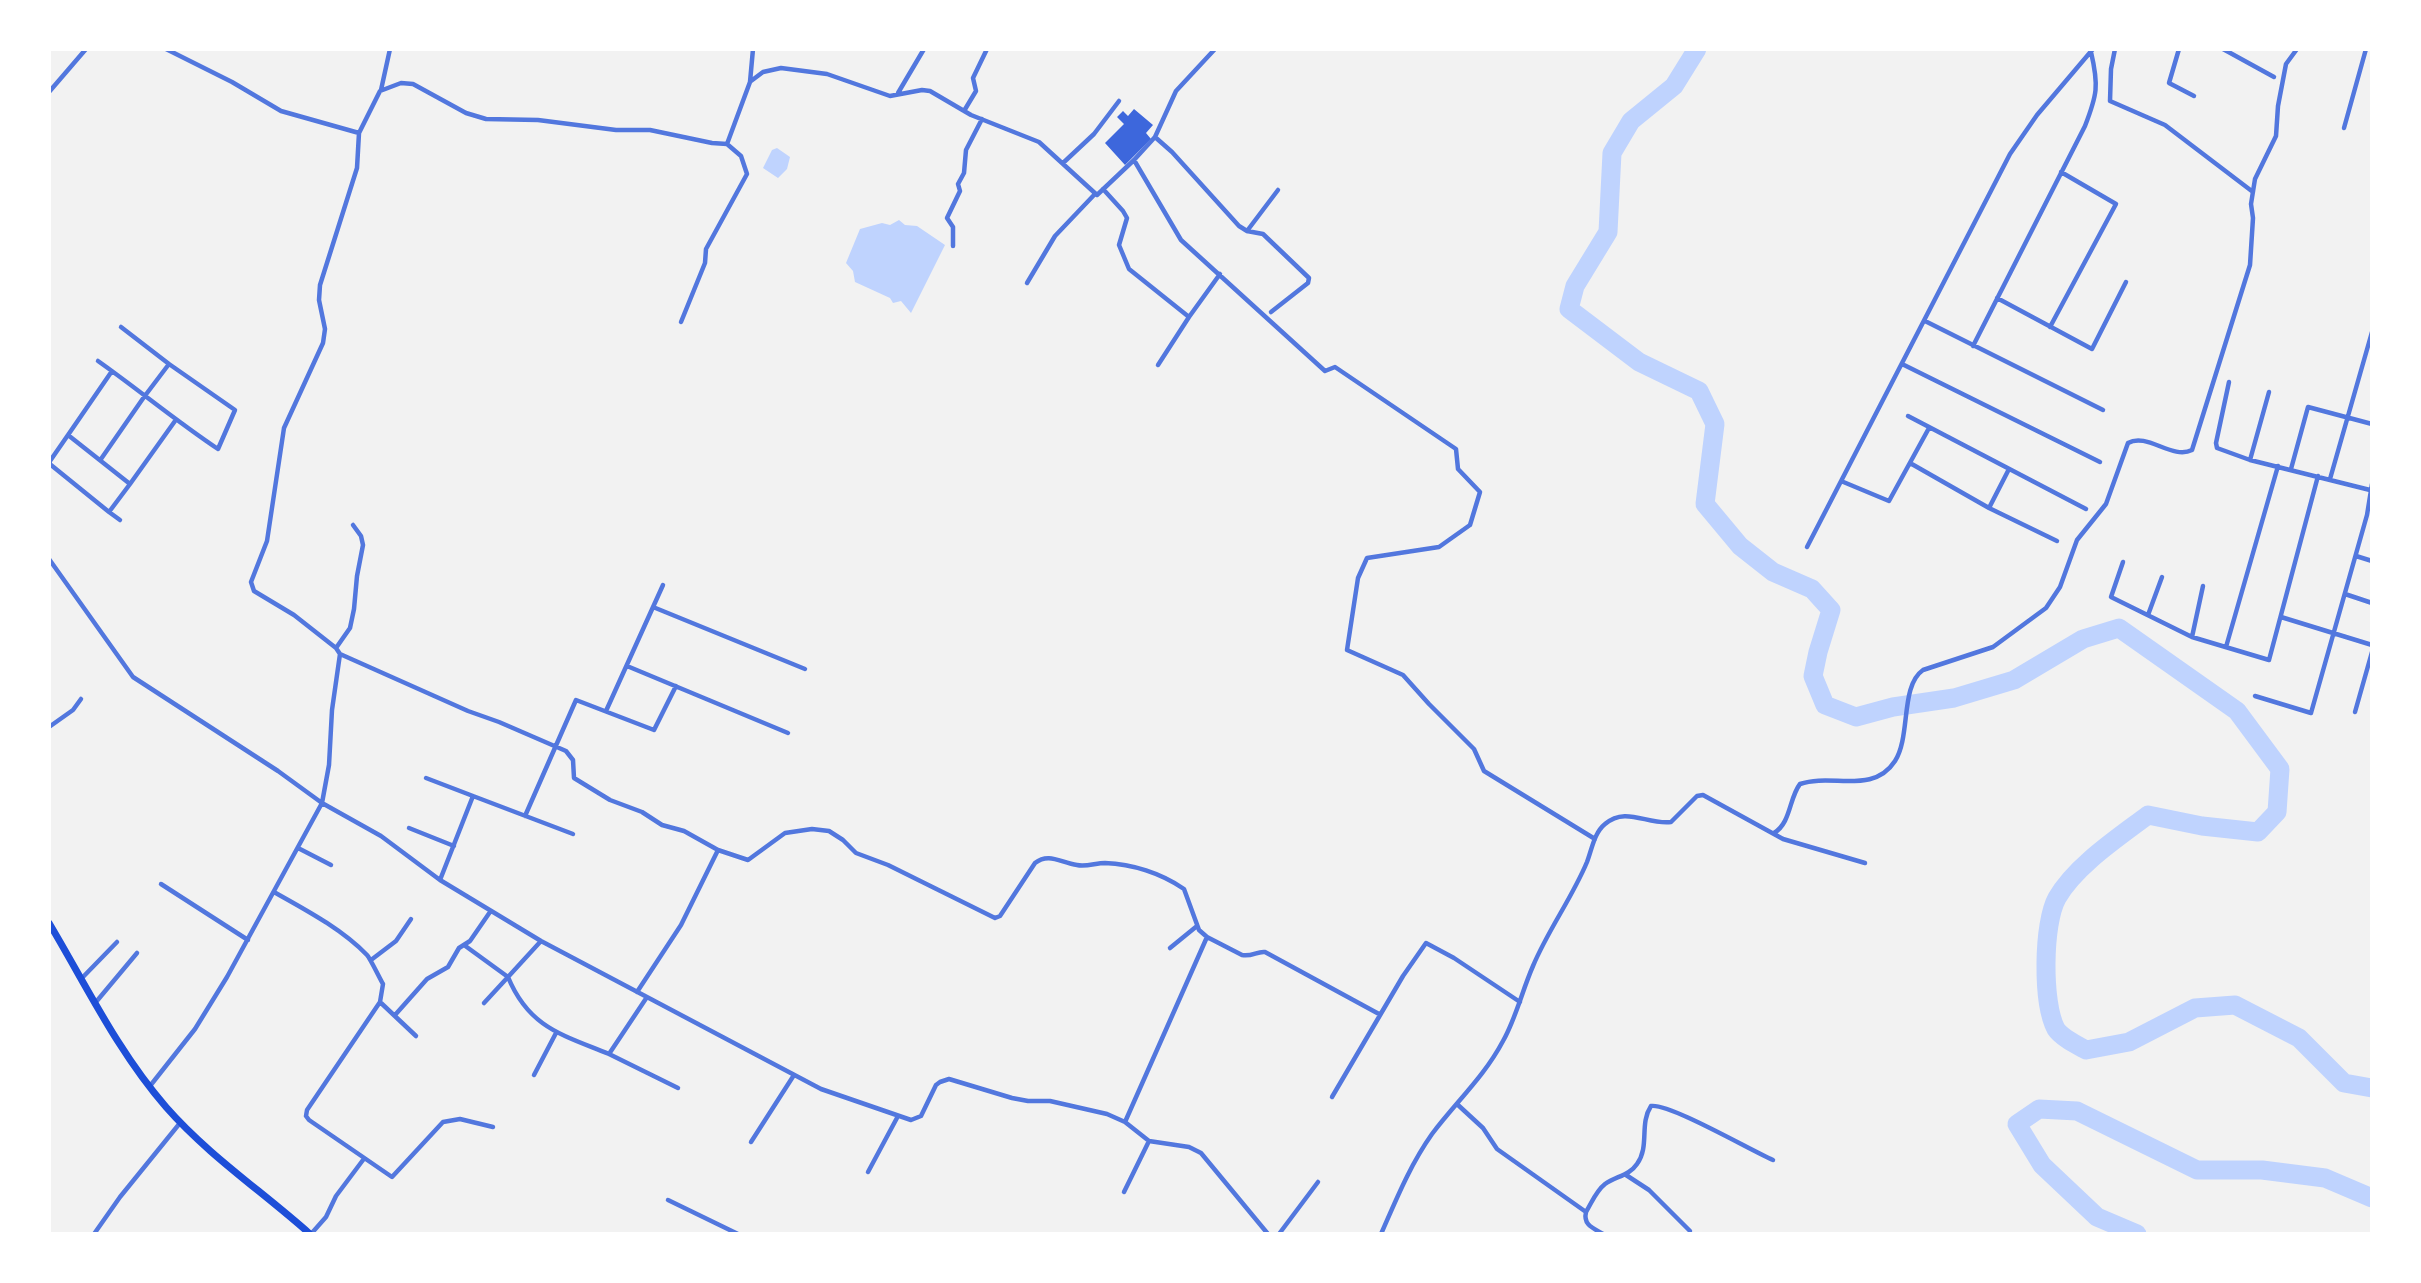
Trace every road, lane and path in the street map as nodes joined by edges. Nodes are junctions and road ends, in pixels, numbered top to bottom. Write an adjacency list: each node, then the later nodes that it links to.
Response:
1 (86, 49): 17 (street)
2 (166, 49): 24 (street)
3 (390, 49): 16 (street)
4 (752, 49): 15 (street)
5 (924, 49): 18 (street)
6 (987, 49): 21 (street)
7 (1215, 49): 25 (street)
8 (2115, 49): 32 (street)
9 (2179, 49): 19 (street)
10 (2223, 49): 14 (street)
11 (2297, 49): 32 (street)
12 (2366, 49): 23 (street)
13 (2092, 50): 29 (street); 42 (street)
14 (2274, 77)
15 (750, 82): 18 (street); 26 (street)
16 (380, 90): 24 (street); 26 (street)
17 (49, 92)
18 (898, 94): 21 (street)
19 (2194, 96)
20 (1119, 101): 28 (street)
21 (964, 111): 22 (street)
22 (982, 119): 28 (street); 35 (street)
23 (2344, 128)
24 (359, 133): 100 (street)
25 (1155, 137): 27 (street); 34 (street)
26 (727, 144): 43 (street)
27 (1134, 160): 30 (street); 36 (street)
28 (1063, 163): 33 (street)
29 (2061, 172): 39 (street); 45 (street)
30 (1103, 189): 33 (street); 41 (street)
31 (1278, 190): 34 (street)
32 (2253, 192): 118 (street)
33 (1094, 195): 38 (street)
34 (1247, 231): 40 (street)
35 (953, 246)
36 (1220, 274): 41 (street); 120 (street)
37 (2126, 282): 45 (street)
38 (1027, 283)
39 (1997, 298): 45 (street); 47 (street)
40 (1271, 312)
41 (1189, 317): 51 (street)
42 (1925, 321): 47 (street); 50 (street)
43 (681, 322)
44 (121, 327): 49 (street)
45 (2050, 327)
46 (2372, 332): 58 (street)
47 (1973, 346): 56 (street)
48 (98, 361): 52 (street)
49 (169, 364): 55 (street); 59 (street)
50 (1902, 364): 65 (street); 73 (street)
51 (1158, 365)
52 (111, 371): 55 (street); 62 (street)
53 (2229, 382): 64 (street)
54 (2270, 391): 64 (street)
55 (144, 397): 59 (street); 63 (street)
56 (2103, 410)
57 (1908, 416): 61 (street)
58 (2347, 416): 60 (street); 70 (street); 72 (street)
59 (175, 421): 74 (street)
60 (2372, 424)
61 (1929, 428): 66 (street); 69 (street)
62 (68, 435): 63 (street); 67 (street)
63 (101, 459): 74 (street)
64 (2250, 460): 68 (street)
65 (2100, 462)
66 (1910, 463): 73 (street); 76 (street)
67 (50, 466): 78 (street)
68 (2278, 466): 70 (street); 99 (street)
69 (2009, 469): 76 (street); 77 (street)
70 (2291, 469): 71 (street)
71 (2318, 476): 72 (street); 95 (street)
72 (2330, 479): 75 (street)
73 (1841, 481): 83 (street)
74 (130, 484): 78 (street)
75 (2371, 487): 79 (street)
76 (1989, 508): 82 (street)
77 (2086, 509)
78 (109, 512): 80 (street)
79 (2369, 516): 84 (street)
80 (120, 520)
81 (353, 525): 100 (street)
82 (2057, 541)
83 (1807, 547)
84 (2356, 556): 86 (street); 91 (street)
85 (49, 559): 115 (street)
86 (2372, 561)
87 (2123, 562): 94 (street)
88 (2162, 577): 94 (street)
89 (663, 585): 93 (street)
90 (2203, 586): 97 (street)
91 (2345, 594): 92 (street); 96 (street)
92 (2372, 603)
93 (653, 607): 103 (street); 104 (street)
94 (2148, 615): 97 (street)
95 (2281, 617): 96 (street); 99 (street)
96 (2333, 632): 98 (street); 106 (street)
97 (2192, 637): 99 (street)
98 (2372, 645)
99 (2226, 647)
100 (336, 648): 102 (street)
101 (2372, 652): 109 (street)
102 (340, 654): 112 (street); 115 (street)
103 (626, 666): 105 (street); 108 (street)
104 (805, 668)
105 (676, 686): 108 (street); 111 (street)
106 (2255, 696)
107 (82, 699): 110 (street)
108 (606, 711): 112 (street)
109 (2355, 712)
110 (49, 727)
111 (788, 733)
112 (555, 746): 116 (street); 123 (street)
113 (426, 778): 114 (street)
114 (473, 796): 116 (street); 121 (street)
115 (322, 803): 122 (street); 126 (street)
116 (525, 816): 119 (street)
117 (409, 828): 121 (street)
118 (1774, 832): 120 (street); 124 (street)
119 (573, 834)
120 (1595, 839): 147 (street)
121 (454, 846): 126 (street)
122 (298, 848): 125 (street); 128 (street)
123 (718, 850): 132 (street); 143 (street)
124 (1864, 863)
125 (331, 865)
126 (440, 880): 129 (street)
127 (161, 884): 134 (street)
128 (274, 892): 134 (street); 140 (street)
129 (490, 912): 135 (street); 137 (street)
130 (411, 919): 140 (street)
131 (49, 923): 142 (main road)
132 (1197, 926): 133 (street); 138 (street)
133 (1207, 937): 149 (street); 161 (street)
134 (248, 940): 156 (street)
135 (541, 941): 141 (street); 143 (street)
136 (117, 942): 142 (street)
137 (464, 945): 141 (street); 150 (street)
138 (1170, 948)
139 (137, 953): 145 (street)
140 (371, 960): 146 (street)
141 (508, 977): 148 (street); 151 (street)
142 (82, 978): 145 (main road)
143 (637, 992): 144 (street)
144 (647, 997): 153 (street); 155 (street)
145 (96, 1002): 156 (main road)
146 (380, 1002): 150 (street); 166 (street)
147 (1520, 1002): 149 (street); 159 (street)
148 (484, 1003)
149 (1380, 1014): 158 (street)
150 (395, 1015): 152 (street)
151 (556, 1033): 153 (street); 154 (street)
152 (416, 1036)
153 (609, 1054): 157 (street)
154 (534, 1075)
155 (794, 1075): 160 (street); 165 (street)
156 (150, 1086): 162 (main road)
157 (678, 1088)
158 (1332, 1097)
159 (1458, 1105): 173 (street); 180 (street)
160 (898, 1116): 161 (street); 168 (street)
161 (1125, 1122): 164 (street)
162 (181, 1123): 175 (street); 176 (main road)
163 (493, 1127): 166 (street)
164 (1149, 1141): 171 (street); 178 (street)
165 (751, 1142)
166 (363, 1159): 176 (street)
167 (1773, 1160): 169 (street)
168 (868, 1172)
169 (1626, 1175): 173 (street); 174 (street)
170 (1318, 1182): 179 (street)
171 (1124, 1192)
172 (668, 1200): 177 (street)
173 (1586, 1212): 181 (street)
174 (1690, 1231)
175 (94, 1234)
176 (311, 1234)
177 (738, 1234)
178 (1268, 1234)
179 (1279, 1234)
180 (1381, 1234)
181 (1604, 1234)

